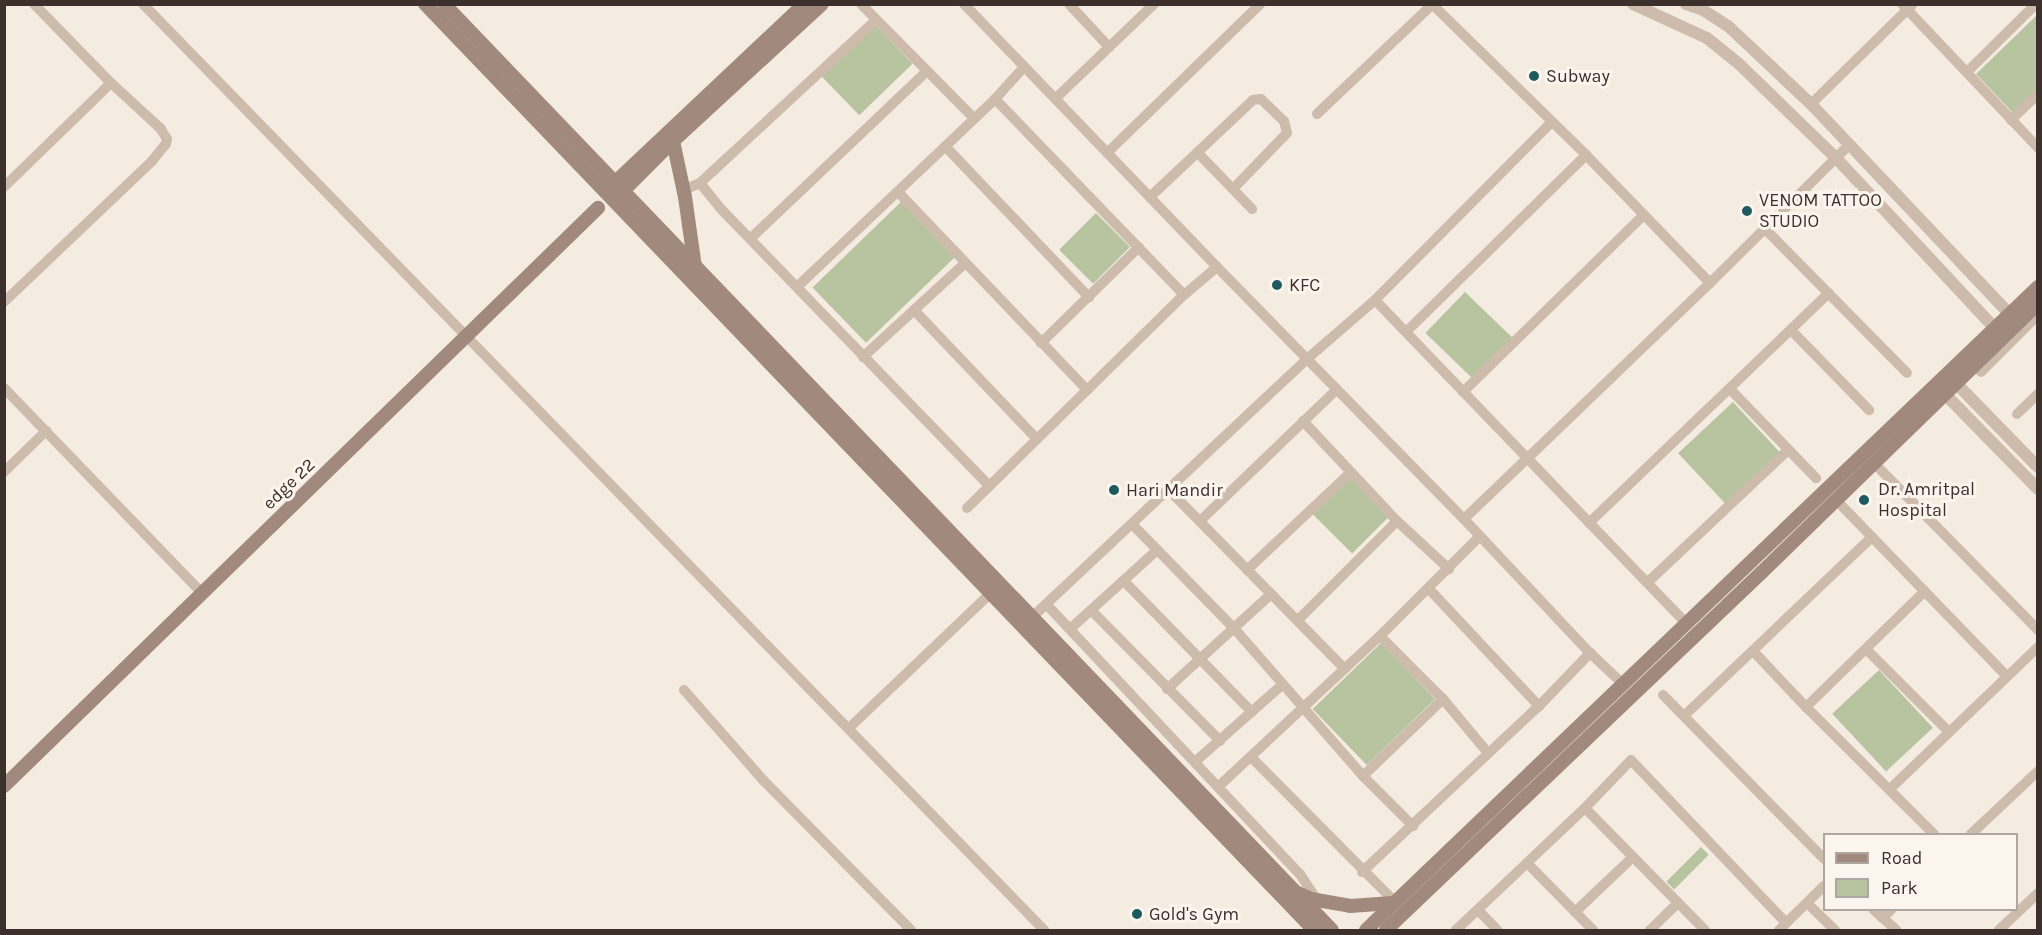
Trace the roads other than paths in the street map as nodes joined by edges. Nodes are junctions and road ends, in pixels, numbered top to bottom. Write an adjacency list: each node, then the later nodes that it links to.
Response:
1 (34, 4): 22 (street)
2 (143, 4): 68 (street)
3 (425, 4): 43 (main road)
4 (444, 4): 43 (main road)
5 (804, 4): 43 (main road)
6 (822, 4): 31 (main road)
7 (861, 4): 17 (street)
8 (964, 4): 19 (street)
9 (1069, 4): 18 (street)
10 (1154, 4): 18 (street)
11 (1260, 4): 35 (street)
12 (1633, 4): 38 (street)
13 (1686, 4): 26 (street)
14 (2036, 4): 21 (street)
15 (1432, 5): 27 (street); 30 (street)
16 (1907, 6): 21 (street); 26 (street)
17 (876, 20): 20 (street); 40 (street)
18 (1109, 47): 25 (street)
19 (1024, 68): 24 (street); 25 (street)
20 (926, 72): 28 (street); 49 (street)
21 (1967, 72): 29 (street)
22 (111, 83): 39 (street); 61 (street)
23 (2037, 94): 29 (street)
24 (995, 99): 28 (street); 50 (street)
25 (1056, 99): 35 (street)
26 (1811, 104): 32 (street)
27 (1317, 114)
28 (974, 118): 33 (street)
29 (2011, 120): 34 (street)
30 (1551, 123): 37 (street); 60 (street)
31 (673, 141): 42 (main road); 43 (main road)
32 (1849, 145): 38 (street); 64 (street)
33 (945, 146): 44 (street); 59 (street)
34 (2037, 148)
35 (1107, 153): 45 (street)
36 (1198, 153): 41 (street); 41 (street); 45 (street)
37 (1586, 155): 47 (street); 66 (street)
38 (1837, 159): 48 (street); 67 (street)
39 (6, 183)
40 (700, 183): 42 (street); 49 (street)
41 (1233, 189): 46 (street)
42 (684, 190): 52 (main road)
43 (614, 192): 52 (main road); 68 (main road, edge 22); 114 (main road)
44 (898, 192): 51 (street); 55 (street)
45 (1150, 197): 53 (street)
46 (1252, 209)
47 (1643, 216): 54 (street); 80 (street)
48 (1765, 229): 54 (street); 57 (street)
49 (751, 238): 55 (street)
50 (1139, 247): 58 (street); 59 (street)
51 (964, 264): 63 (street); 69 (street)
52 (695, 267): 119 (main road)
53 (1217, 267): 58 (street); 71 (street)
54 (1710, 283): 88 (street)
55 (798, 286): 70 (street)
56 (2037, 287): 64 (main road)
57 (1829, 292): 65 (street); 73 (street)
58 (1184, 295): 78 (street)
59 (1089, 297): 69 (street)
60 (1375, 300): 66 (street); 71 (street)
61 (4, 302)
62 (2037, 304): 64 (main road)
63 (914, 310): 70 (street); 86 (street)
64 (2027, 320): 67 (main road); 72 (street)
65 (1791, 330): 77 (street); 82 (street)
66 (1406, 332): 80 (street)
67 (1999, 333): 74 (main road)
68 (466, 336): 113 (main road, edge 22); 143 (street)
69 (1041, 343): 78 (street)
70 (863, 357): 94 (street)
71 (1307, 359): 76 (street); 95 (street)
72 (1981, 372)
73 (1907, 373)
74 (1952, 379): 79 (main road); 90 (street)
75 (4, 388): 85 (street)
76 (1337, 389): 84 (street); 99 (street)
77 (1730, 389): 87 (street); 102 (street)
78 (1087, 390): 86 (street)
79 (1941, 390): 89 (main road); 96 (street); 120 (main road)
80 (1463, 392): 88 (street)
81 (2037, 394): 83 (street)
82 (1869, 410)
83 (2017, 414)
84 (1303, 421): 92 (street); 100 (street)
85 (46, 431): 91 (street); 113 (street)
86 (1037, 439): 94 (street)
87 (1787, 451): 93 (street); 110 (street)
88 (1526, 459): 99 (street); 102 (street)
89 (1874, 463): 123 (street); 172 (main road)
90 (2037, 467)
91 (4, 472)
92 (1350, 472): 101 (street); 108 (street)
93 (1816, 478)
94 (989, 486): 98 (street)
95 (1168, 489): 100 (street); 103 (street)
96 (2037, 489)
97 (1841, 505): 105 (street)
98 (967, 508)
99 (1464, 519): 104 (street)
100 (1200, 521): 108 (street)
101 (1397, 521): 107 (street); 118 (street)
102 (1588, 523): 110 (street)
103 (1132, 524): 106 (street); 116 (street)
104 (1479, 537): 107 (street); 128 (street)
105 (1872, 537): 112 (street); 127 (street)
106 (1157, 550): 109 (street); 121 (street)
107 (1449, 569): 111 (street)
108 (1247, 570): 115 (street)
109 (1124, 581): 117 (street); 129 (street)
110 (1648, 582): 120 (street)
111 (1429, 589): 124 (street); 138 (street)
112 (1925, 591): 126 (street); 131 (street)
113 (202, 593): 151 (main road, edge 22)
114 (991, 593): 119 (main road); 143 (street)
115 (1271, 594): 118 (street); 121 (street)
116 (1047, 605): 119 (street); 122 (street)
117 (1091, 610): 122 (street); 134 (street)
118 (1298, 620): 130 (street)
119 (1027, 622): 163 (main road); 176 (main road)
120 (1686, 623): 132 (main road)
121 (1233, 627): 129 (street); 133 (street)
122 (1070, 630): 148 (street)
123 (2037, 630)
124 (1380, 636): 130 (street); 137 (street)
125 (2037, 647): 131 (street)
126 (1867, 650): 139 (street); 144 (street)
127 (1754, 651): 139 (street); 142 (street)
128 (1590, 653): 132 (street); 138 (street)
129 (1198, 658): 134 (street); 141 (street)
130 (1345, 669): 140 (street)
131 (2007, 676): 144 (street)
132 (1622, 683): 166 (main road)
133 (1283, 684): 140 (street); 141 (street)
134 (1167, 689): 145 (street)
135 (684, 690): 174 (street)
136 (1663, 695): 142 (street)
137 (1443, 699): 146 (street); 150 (street)
138 (1539, 706): 146 (street)
139 (1806, 707): 153 (street)
140 (1303, 709): 147 (street); 150 (street)
141 (1252, 712): 145 (street)
142 (1685, 715): 159 (street)
143 (849, 728): 175 (street)
144 (1949, 732): 153 (street)
145 (1220, 741): 148 (street)
146 (1488, 753): 155 (street)
147 (1252, 758): 152 (street); 161 (street)
148 (1196, 761): 152 (street)
149 (2037, 771): 157 (street)
150 (1364, 776): 155 (street)
151 (4, 786)
152 (1220, 786): 165 (street)
153 (1890, 789): 156 (street)
154 (1585, 808): 158 (street); 160 (street); 173 (street)
155 (1413, 826): 161 (street)
156 (1933, 833)
157 (1972, 833)
158 (1633, 857): 167 (street); 170 (street)
159 (1823, 858)
160 (1527, 863): 169 (street); 170 (street)
161 (1362, 872): 166 (street)
162 (1823, 887): 168 (street)
163 (1293, 891): 165 (main road); 177 (main road)
164 (2037, 893): 188 (street)
165 (1317, 900): 166 (main road)
166 (1393, 902): 178 (main road)
167 (1678, 903): 184 (street); 185 (street)
168 (1807, 903): 173 (street); 186 (street)
169 (1478, 910): 181 (street); 182 (street)
170 (1575, 912): 183 (street)
171 (1878, 914): 187 (street)
172 (1401, 915): 179 (main road); 180 (main road)
173 (1782, 927)
174 (911, 930)
175 (1044, 930)
176 (1314, 930)
177 (1332, 930)
178 (1366, 930)
179 (1386, 930)
180 (1402, 930)
181 (1456, 930)
182 (1497, 930)
183 (1593, 930)
184 (1650, 930)
185 (1705, 930)
186 (1835, 930)
187 (1896, 930)
188 (1999, 930)

